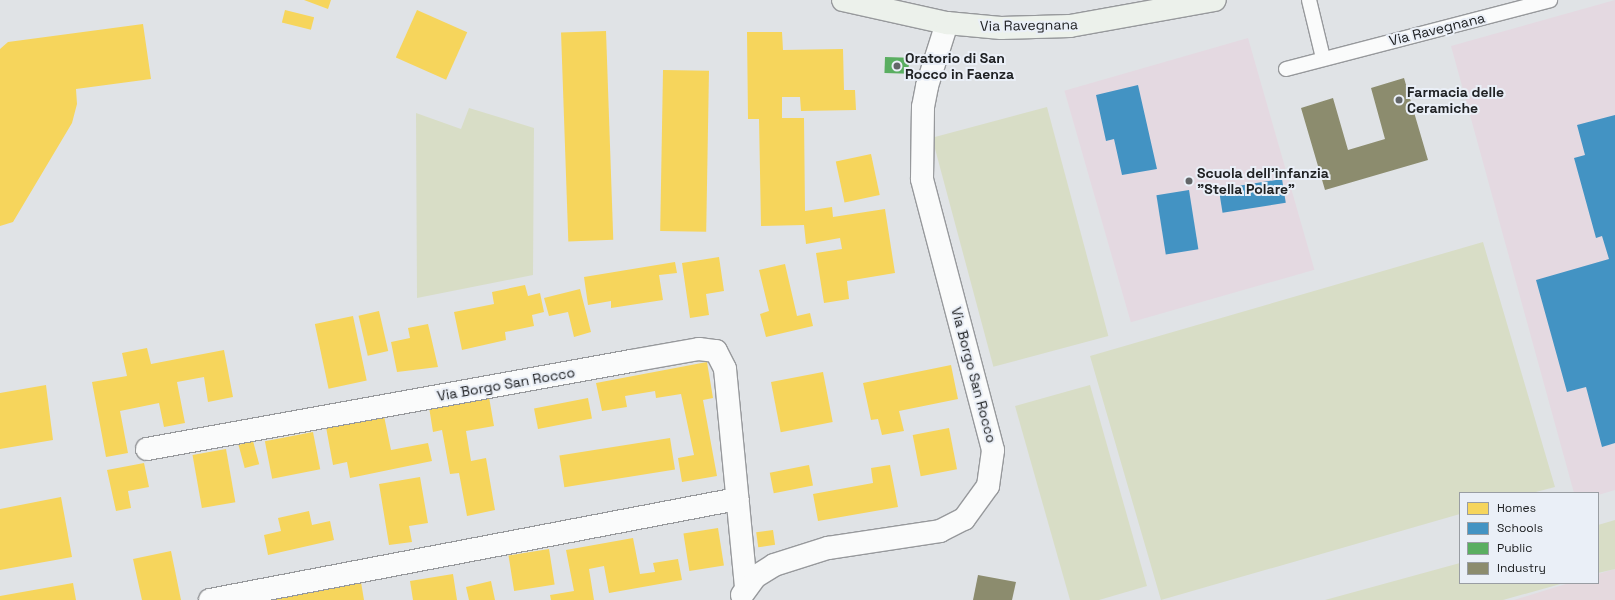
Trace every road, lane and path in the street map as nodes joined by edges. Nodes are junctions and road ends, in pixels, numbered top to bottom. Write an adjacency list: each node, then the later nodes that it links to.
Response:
1 (843, 0): 5 (main road, Via Ravegnana)
2 (1215, 0): 5 (main road, Via Ravegnana)
3 (1309, 0): 6 (lane)
4 (1550, 0): 6 (lane, Via Ravegnana)
5 (947, 23): 10 (street, Via Borgo San Rocco)
6 (1323, 58): 7 (lane, Via Ravegnana)
7 (1286, 69)
8 (147, 449): 9 (street, Via Borgo San Rocco)
9 (737, 500): 10 (street, Via Borgo San Rocco); 11 (street)
10 (743, 593)
11 (210, 600)

